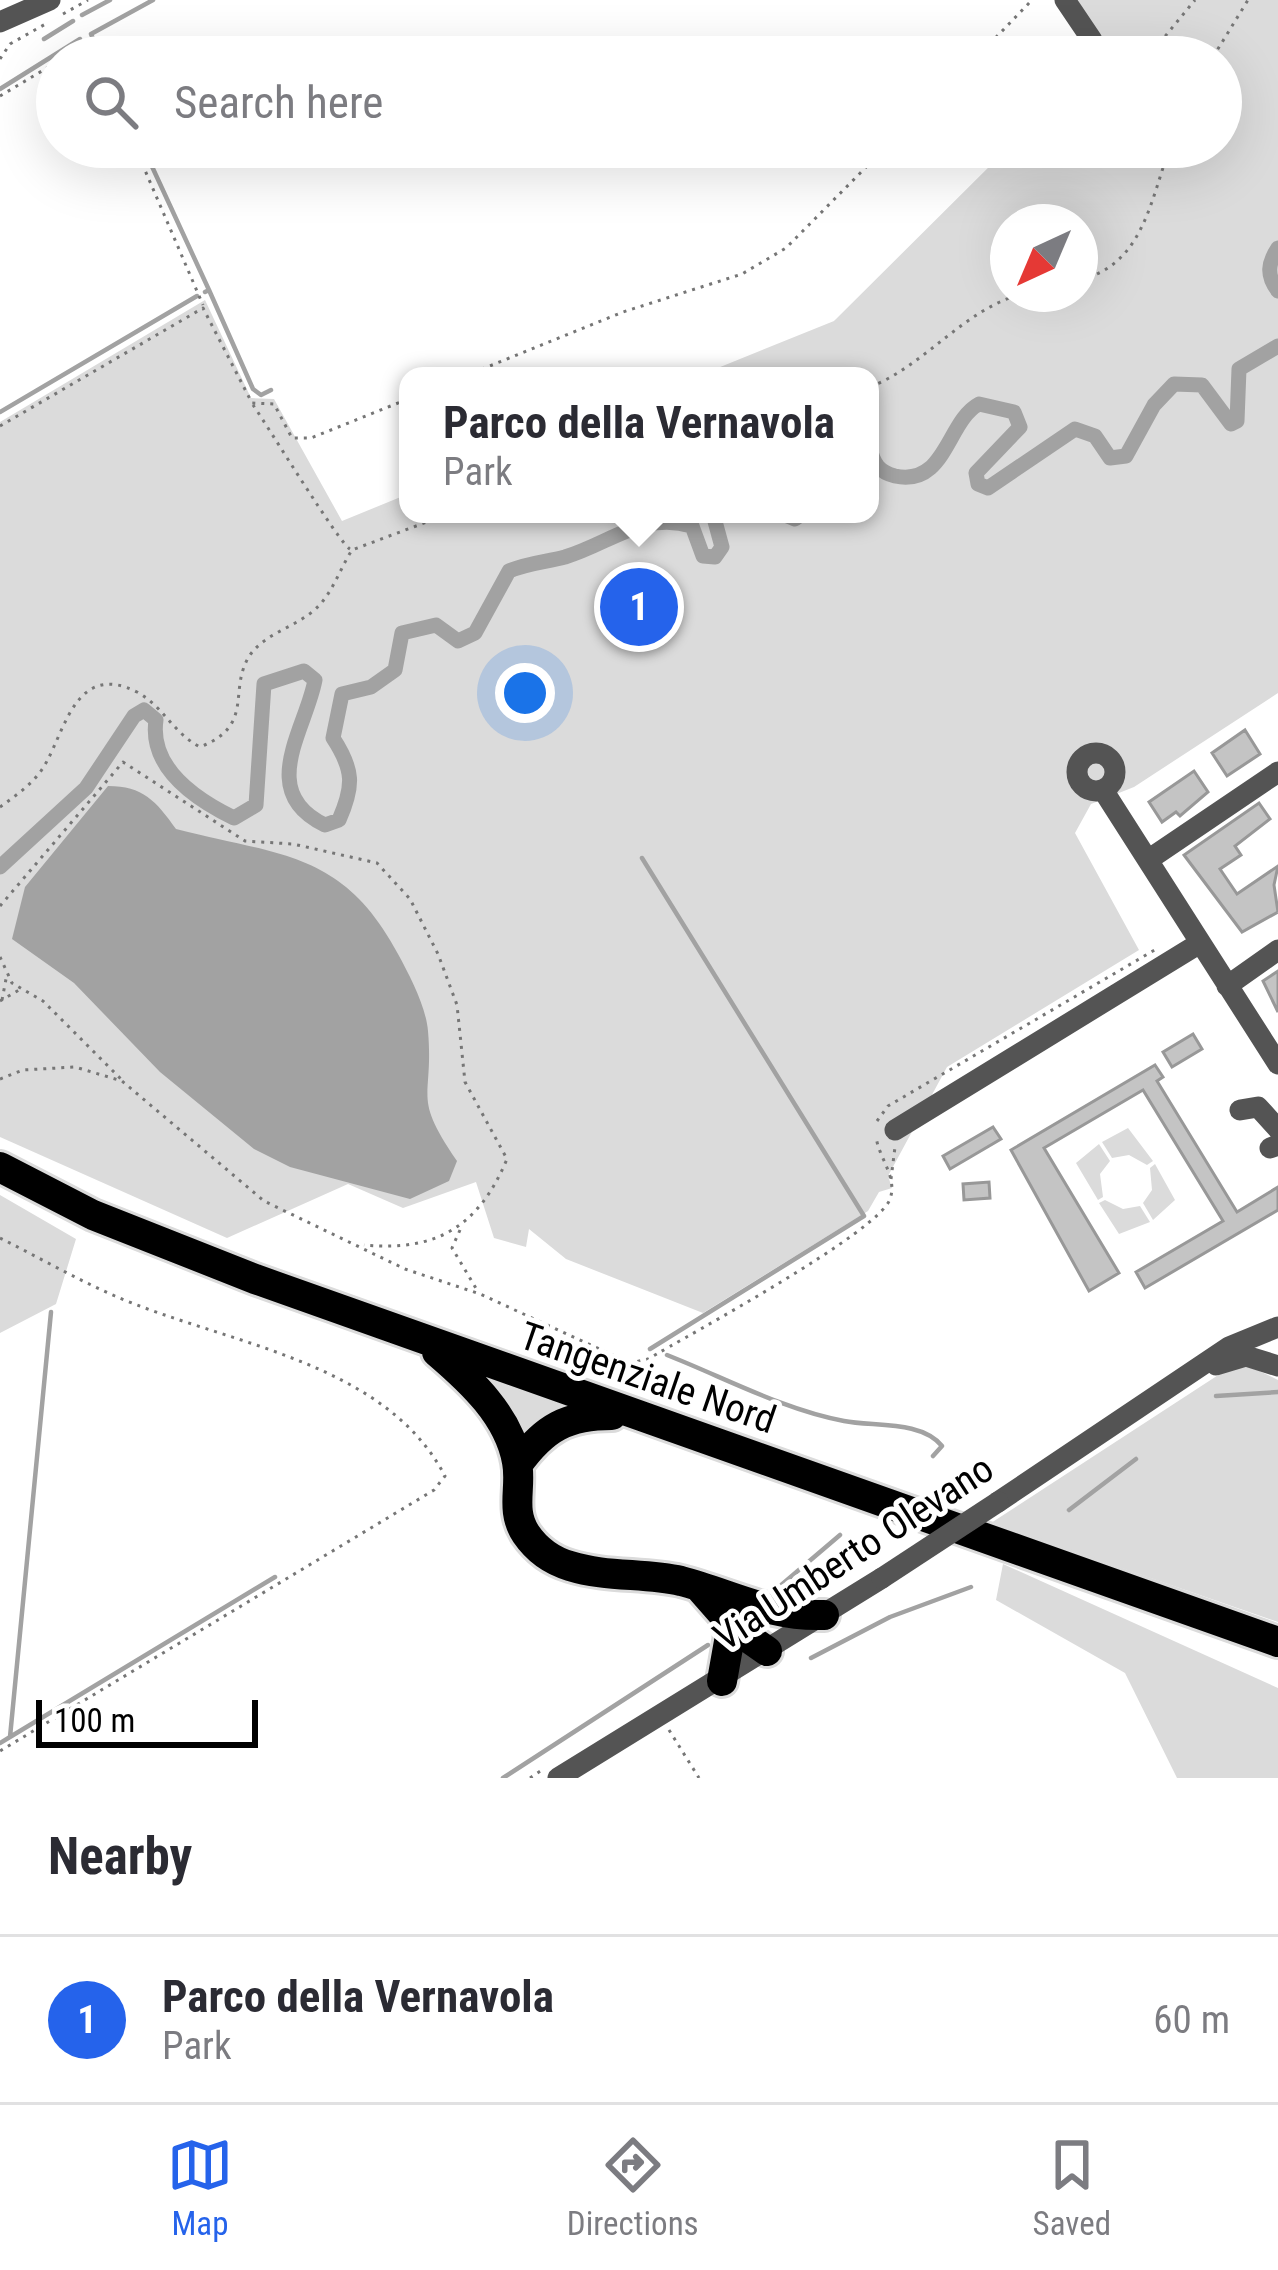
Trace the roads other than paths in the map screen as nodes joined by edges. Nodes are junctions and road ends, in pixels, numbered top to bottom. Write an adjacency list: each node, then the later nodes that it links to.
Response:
1 (29, 0): 4 (street)
2 (50, 0): 5 (street)
3 (1065, 0): 6 (street)
4 (0, 1)
5 (0, 22)
6 (1089, 36)
7 (1278, 772): 9 (street)
8 (1103, 790): 9 (street)
9 (1148, 860): 10 (street)
10 (1191, 949): 12 (street); 15 (street)
11 (1278, 950): 12 (street)
12 (1227, 986): 13 (street)
13 (1278, 1064)
14 (1240, 1110): 16 (street)
15 (896, 1130)
16 (1275, 1141)
17 (0, 1167): 19 (highway, Tangenziale Nord)
18 (1278, 1327): 21 (street, Via Umberto Olevano)
19 (424, 1340): 22 (highway, Tangenziale Nord); 23 (highway)
20 (1278, 1366): 21 (street, Via Umberto Olevano)
21 (1183, 1381): 25 (street, Via Umberto Olevano, bridge)
22 (636, 1414): 23 (highway); 26 (highway, Tangenziale Nord)
23 (518, 1464): 24 (highway)
24 (734, 1609): 25 (highway); 27 (highway); 28 (highway)
25 (824, 1615): 27 (street, Via Umberto Olevano)
26 (1277, 1640)
27 (767, 1651): 28 (street, Via Umberto Olevano)
28 (722, 1681): 29 (street, Via Umberto Olevano)
29 (554, 1772)

